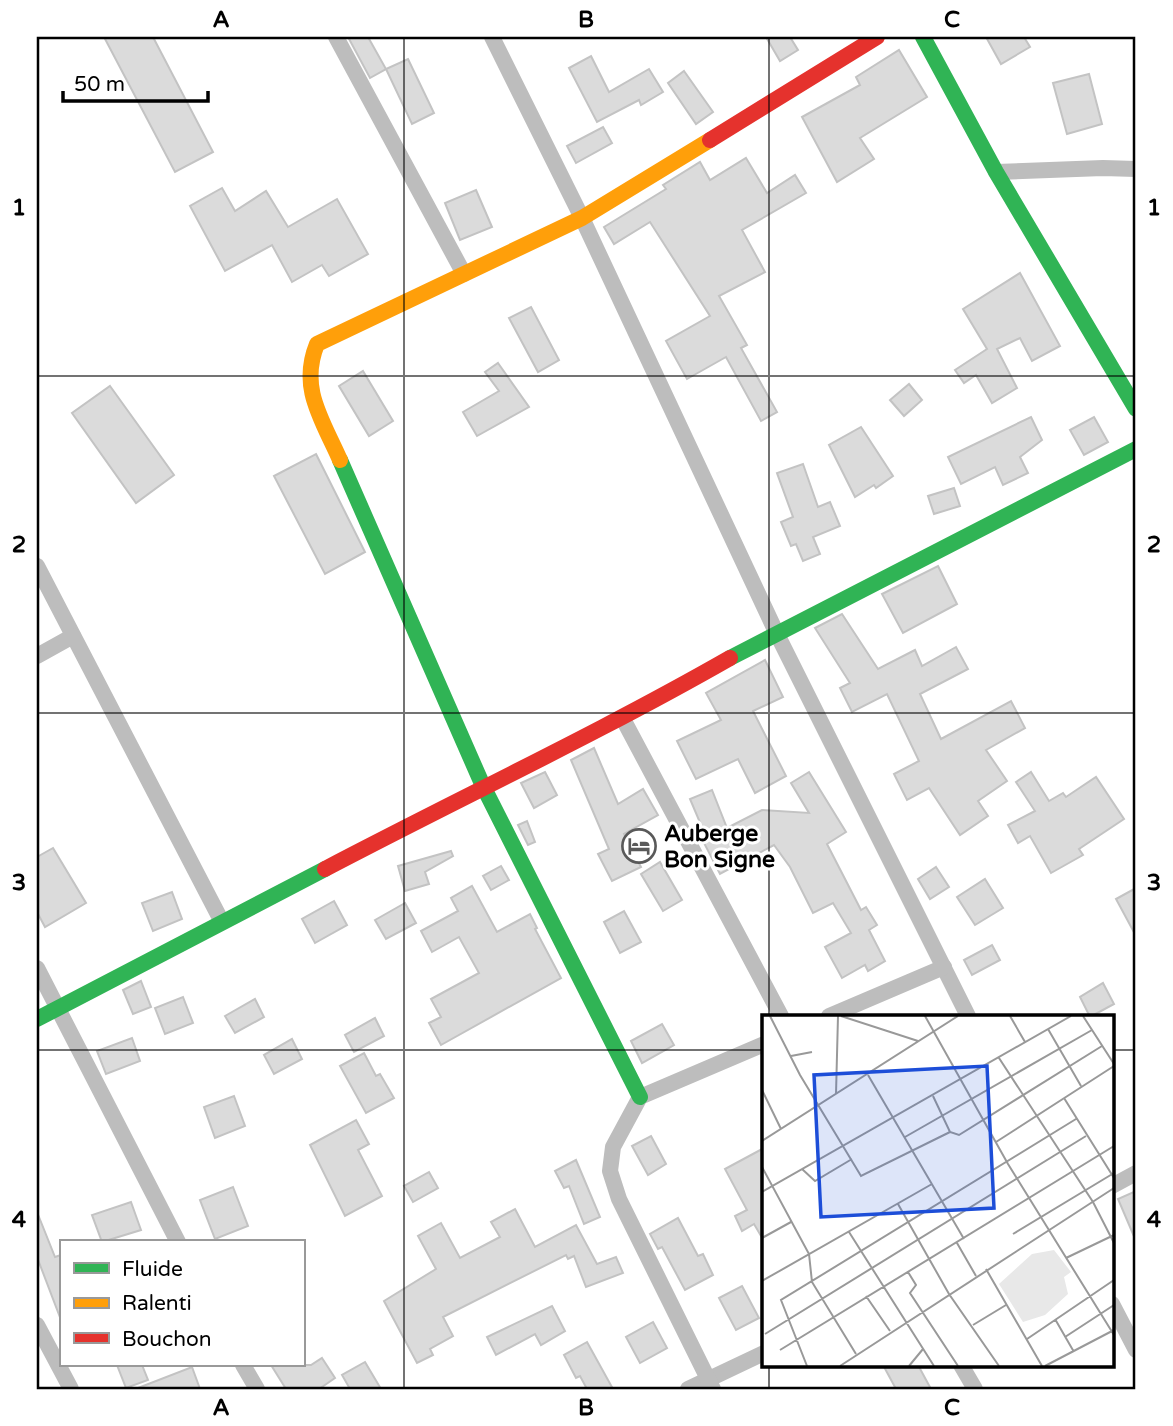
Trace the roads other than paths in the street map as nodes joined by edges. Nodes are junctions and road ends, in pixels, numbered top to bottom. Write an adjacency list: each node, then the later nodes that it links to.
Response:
1 (336, 37): 8 (street)
2 (492, 37): 7 (street)
3 (877, 37): 7 (main road)
4 (923, 37): 6 (main road)
5 (1136, 169): 6 (street)
6 (996, 172): 9 (main road)
7 (582, 218): 8 (main road); 12 (street)
8 (464, 274): 16 (main road)
9 (1136, 409)
10 (1136, 449): 12 (main road)
11 (37, 566): 13 (street)
12 (776, 632): 15 (main road); 18 (street)
13 (73, 636): 14 (street); 17 (street)
14 (37, 656)
15 (623, 719): 16 (main road); 21 (street)
16 (483, 786): 17 (main road); 26 (main road)
17 (222, 922): 20 (main road)
18 (944, 967): 22 (street); 23 (street)
19 (37, 968): 20 (street)
20 (58, 1008): 24 (main road); 29 (street)
21 (780, 1015)
22 (834, 1015)
23 (967, 1015)
24 (37, 1019)
25 (762, 1045): 26 (street)
26 (640, 1097): 36 (street)
27 (1136, 1173): 28 (street)
28 (1114, 1185)
29 (177, 1240)
30 (1114, 1308): 32 (street)
31 (37, 1325): 37 (street)
32 (1136, 1350)
33 (762, 1354): 36 (street)
34 (244, 1366): 38 (street)
35 (962, 1366): 40 (street)
36 (710, 1384): 39 (street)
37 (71, 1389)
38 (257, 1389)
39 (688, 1389)
40 (975, 1389)

